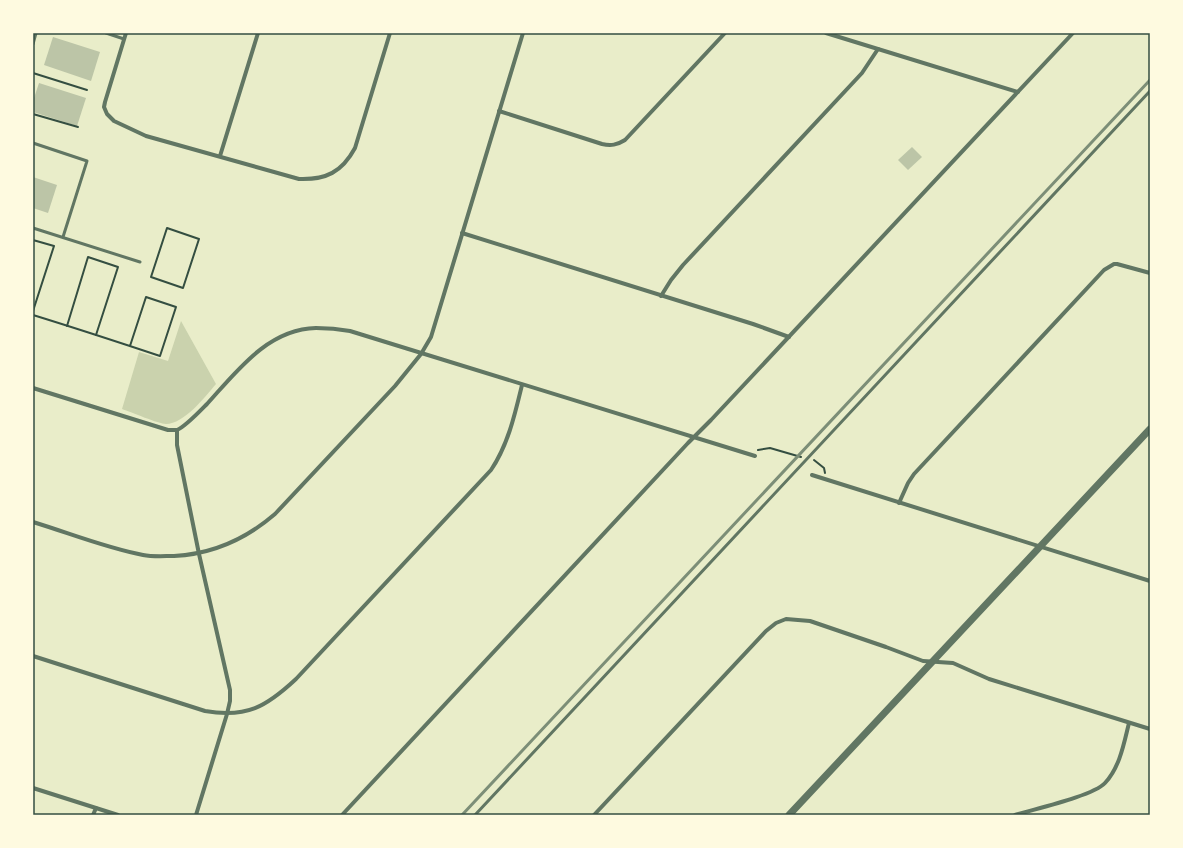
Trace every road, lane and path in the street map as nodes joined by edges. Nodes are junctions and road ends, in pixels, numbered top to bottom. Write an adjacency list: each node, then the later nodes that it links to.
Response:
1 (36, 33): 11 (lane)
2 (106, 33): 10 (lane)
3 (126, 33): 10 (street)
4 (258, 33): 21 (street)
5 (390, 33): 21 (street)
6 (523, 33): 17 (street)
7 (725, 33): 17 (street)
8 (826, 33): 12 (street)
9 (1073, 33): 16 (street)
10 (124, 38): 21 (street)
11 (33, 44)
12 (878, 49): 16 (street); 29 (street)
13 (33, 73): 14 (path)
14 (87, 90)
15 (1150, 91): 43 (lane)
16 (1018, 92): 34 (street)
17 (499, 111): 24 (street)
18 (33, 114): 19 (path)
19 (78, 127)
20 (33, 144): 25 (lane)
21 (220, 156)
22 (33, 228): 25 (lane)
23 (166, 228): 23 (path)
24 (462, 233): 29 (street); 36 (street)
25 (62, 237): 27 (lane)
26 (33, 240): 30 (path)
27 (140, 262)
28 (1150, 273): 46 (street)
29 (661, 296): 34 (street)
30 (33, 311)
31 (33, 315): 32 (path)
32 (67, 326): 33 (path); 33 (path)
33 (96, 335): 35 (path)
34 (789, 337): 41 (street)
35 (130, 346): 35 (path)
36 (422, 354): 37 (street); 40 (street); 49 (street)
37 (522, 385): 41 (street); 53 (street)
38 (33, 388): 40 (street)
39 (1150, 429): 48 (street)
40 (177, 430): 49 (street)
41 (695, 437): 42 (street); 61 (street)
42 (753, 455): 43 (path)
43 (809, 458): 45 (path); 62 (lane)
44 (812, 475): 45 (street)
45 (826, 479): 46 (street)
46 (899, 503): 48 (street)
47 (33, 522): 49 (street)
48 (1039, 547): 50 (street); 52 (street)
49 (199, 554): 53 (street)
50 (1150, 581)
51 (33, 656): 53 (street)
52 (932, 662): 54 (street); 63 (street); 64 (street)
53 (227, 714): 60 (street)
54 (1129, 723): 55 (street); 65 (street)
55 (1150, 730)
56 (33, 788): 57 (street)
57 (96, 808): 58 (street); 59 (street)
58 (93, 815)
59 (118, 815)
60 (196, 815)
61 (342, 815)
62 (475, 815)
63 (594, 815)
64 (789, 815)
65 (1014, 815)

